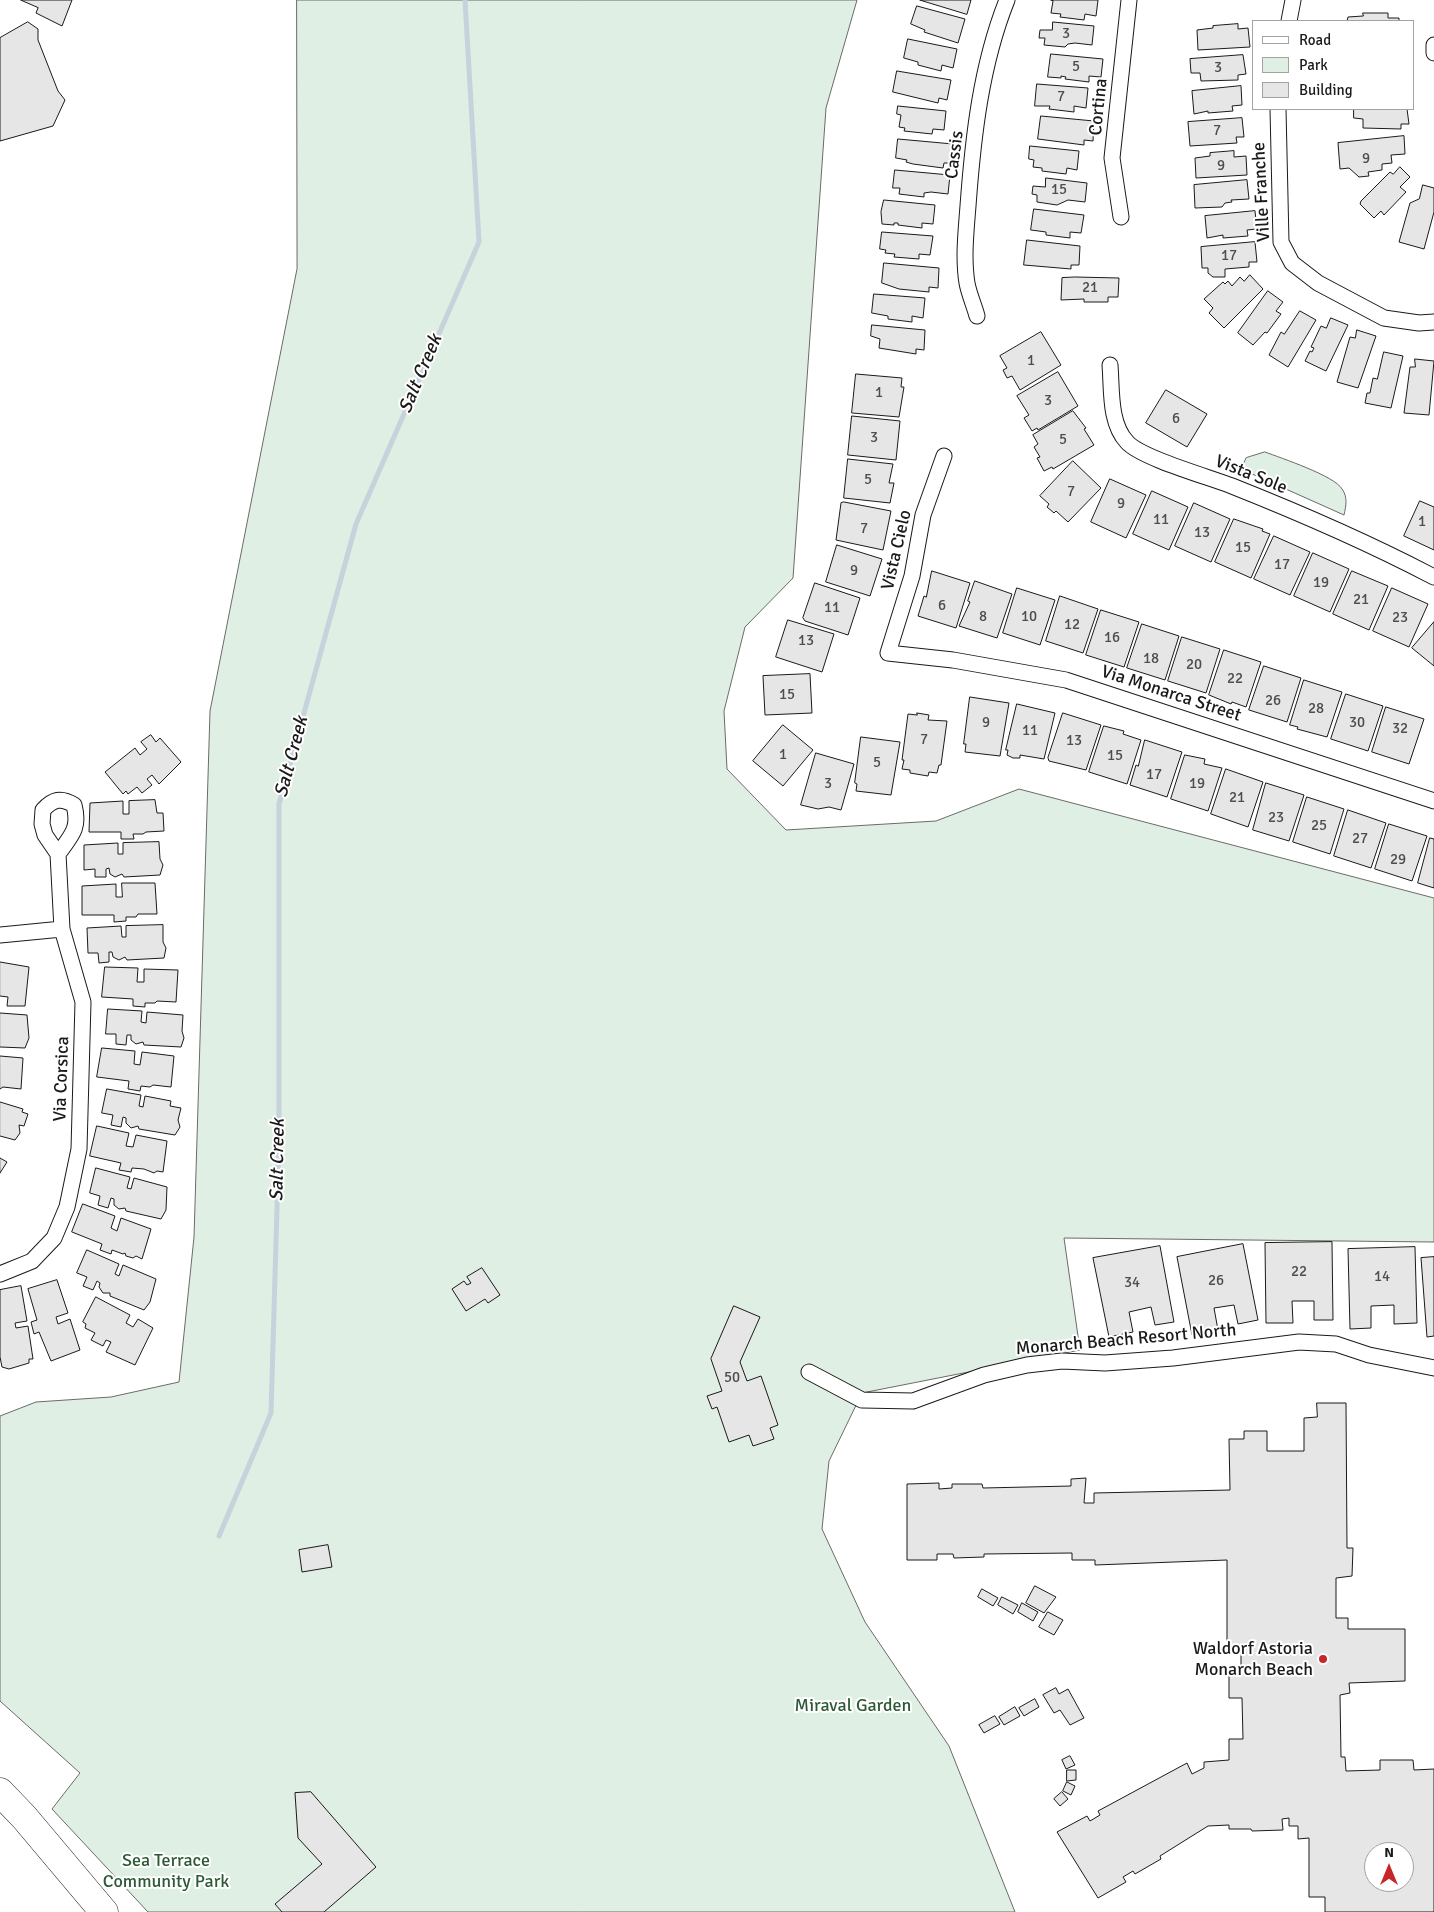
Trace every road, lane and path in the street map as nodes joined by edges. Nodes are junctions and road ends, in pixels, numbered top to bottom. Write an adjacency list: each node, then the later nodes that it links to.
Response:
1 (1007, 0): 9 (street, Cassis)
2 (1129, 0): 8 (street, Cortina)
3 (1293, 0): 4 (street)
4 (1289, 20)
5 (1434, 45): 6 (street)
6 (1434, 53)
7 (1278, 110): 10 (street, Ville Franche)
8 (1121, 217)
9 (977, 316)
10 (1434, 322)
11 (1110, 365): 13 (street, Vista Sole)
12 (944, 456): 14 (street, Vista Cielo)
13 (1434, 577)
14 (888, 653): 15 (street, Via Monarca Street)
15 (1434, 802)
16 (58, 854): 17 (street, Via Corsica)
17 (62, 929): 18 (street); 19 (street, Via Corsica)
18 (0, 935)
19 (0, 1274)
20 (1431, 1370): 21 (street, Monarch Beach Resort North)
21 (809, 1372)
22 (0, 1792): 23 (highway)
23 (104, 1912)

